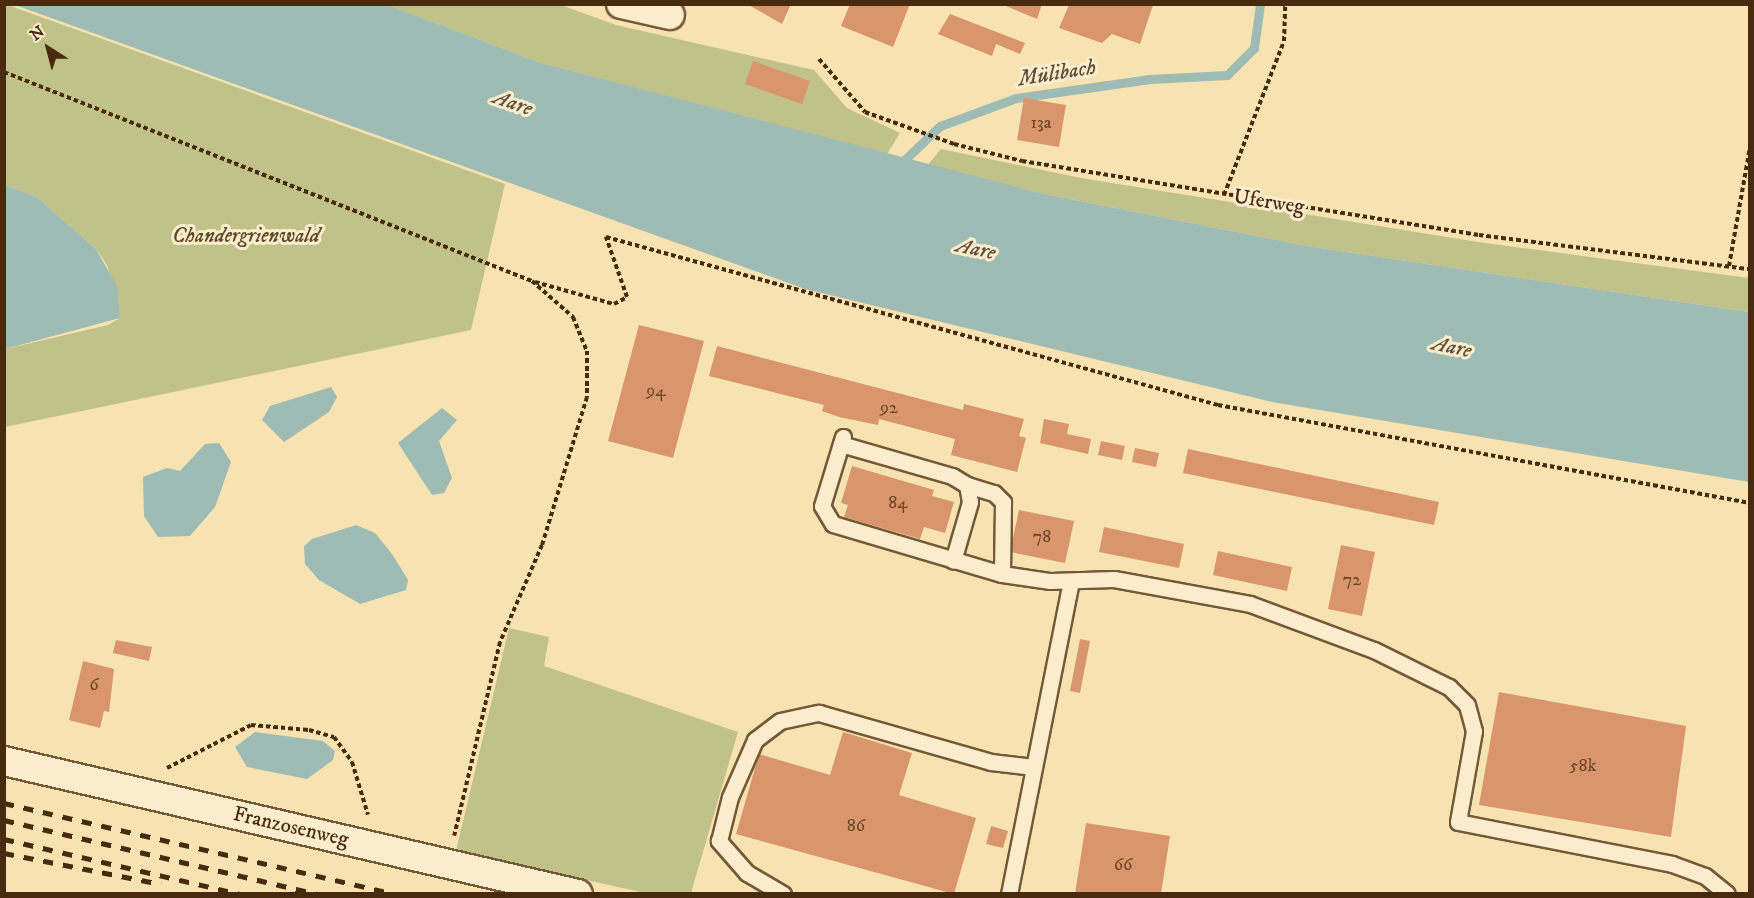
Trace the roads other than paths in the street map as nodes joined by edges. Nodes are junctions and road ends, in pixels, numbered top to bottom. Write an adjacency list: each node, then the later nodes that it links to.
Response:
1 (621, 4): 2 (street)
2 (670, 15)
3 (967, 485): 4 (lane); 4 (lane); 5 (lane)
4 (952, 561): 5 (lane)
5 (1002, 574): 6 (lane)
6 (1071, 581): 8 (lane); 12 (lane)
7 (4, 761): 9 (street, Franzosenweg)
8 (1034, 767): 10 (lane); 11 (lane)
9 (578, 894)
10 (783, 894)
11 (1009, 894)
12 (1727, 894)

